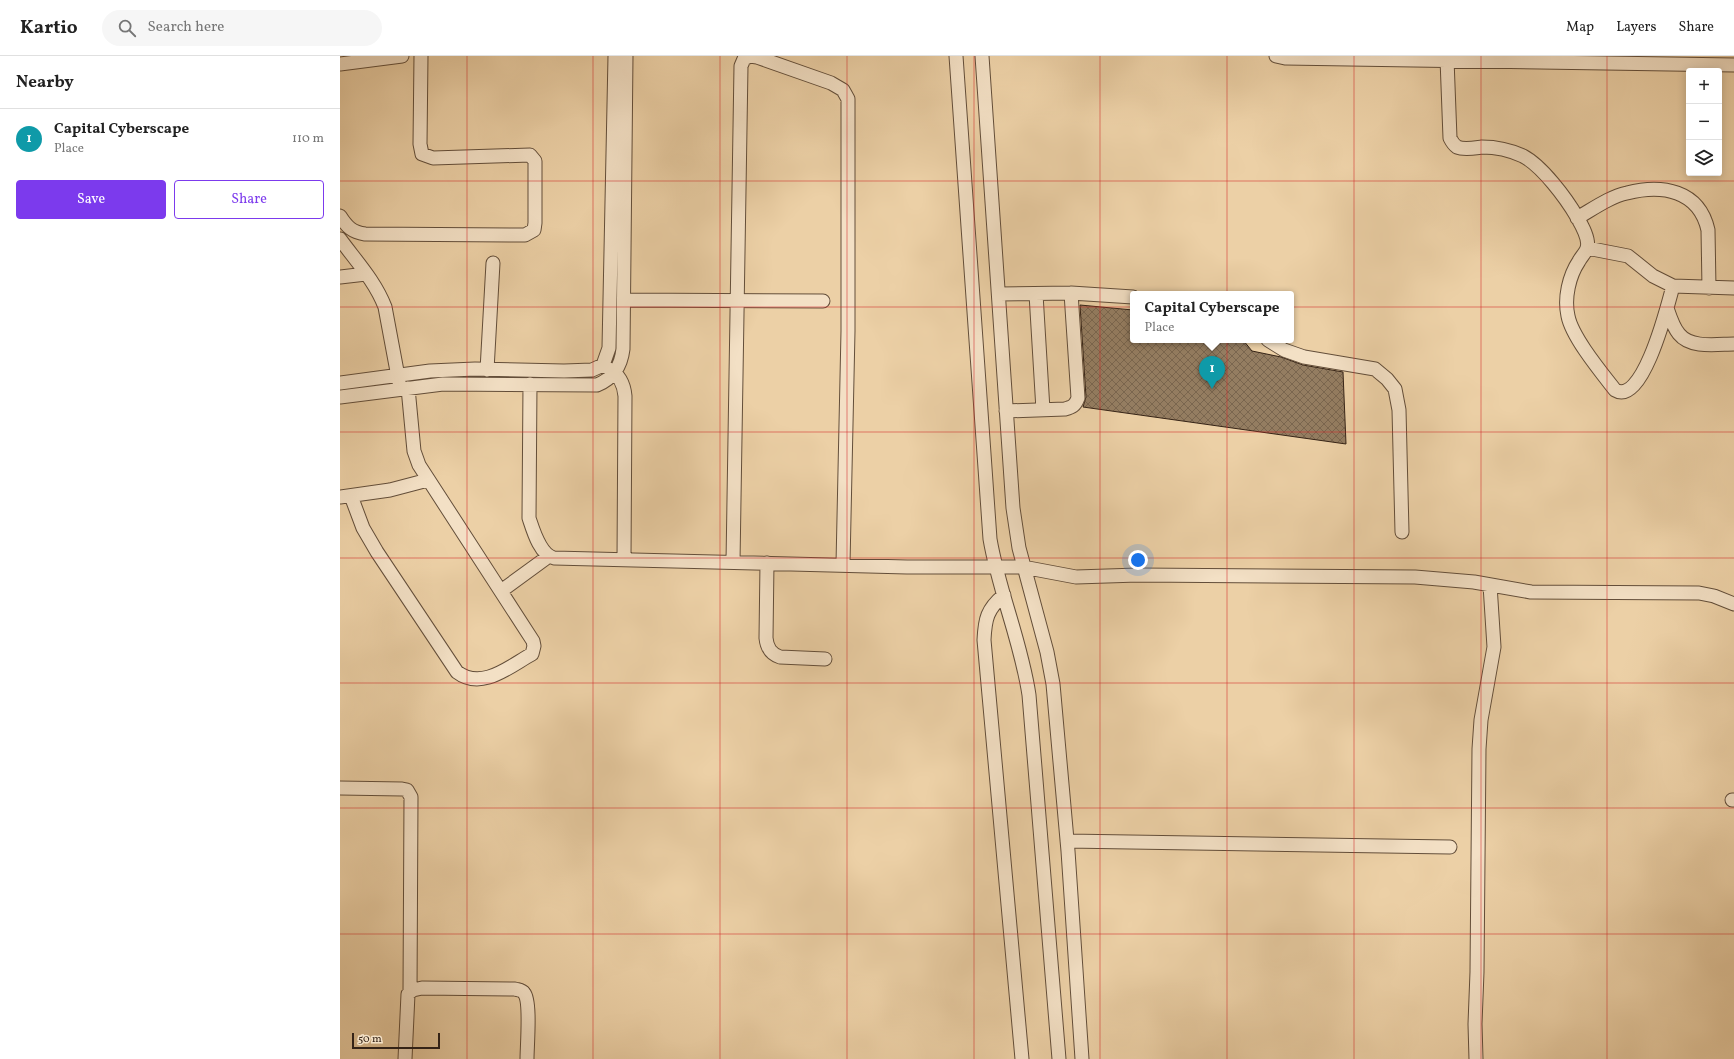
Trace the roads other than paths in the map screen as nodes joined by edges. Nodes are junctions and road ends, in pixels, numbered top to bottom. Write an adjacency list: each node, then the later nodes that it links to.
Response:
1 (402, 56): 10 (street)
2 (421, 56): 14 (street)
3 (615, 56): 33 (street)
4 (626, 56): 27 (street)
5 (956, 56): 51 (street)
6 (982, 56): 24 (street)
7 (1276, 56): 8 (street)
8 (1343, 57): 9 (street)
9 (1447, 59): 11 (street); 13 (street)
10 (340, 64)
11 (1734, 65)
12 (340, 216): 14 (street)
13 (1577, 218): 16 (street); 21 (street)
14 (352, 230): 15 (street)
15 (340, 238): 18 (street)
16 (1587, 248): 20 (street); 30 (street)
17 (493, 263): 34 (street)
18 (366, 274): 19 (street); 36 (street)
19 (340, 277)
20 (1673, 286): 21 (street); 30 (street)
21 (1709, 288): 22 (street)
22 (1734, 288)
23 (1071, 293): 25 (street); 26 (street); 41 (street)
24 (999, 294): 25 (street); 42 (street)
25 (1036, 294): 41 (street)
26 (1130, 297)
27 (624, 300): 28 (street); 35 (street)
28 (738, 300): 29 (street); 48 (street); 50 (street)
29 (823, 301)
30 (1667, 308): 32 (street)
31 (1273, 343): 45 (street)
32 (1734, 344)
33 (602, 365): 34 (street); 35 (street)
34 (487, 370): 36 (street)
35 (616, 372): 38 (street); 47 (street)
36 (397, 374): 37 (street); 39 (street)
37 (340, 383)
38 (530, 384): 39 (street); 46 (street)
39 (404, 388): 40 (street); 43 (street)
40 (340, 397)
41 (1043, 410): 42 (street)
42 (1006, 411): 52 (street)
43 (428, 480): 44 (street); 54 (street)
44 (346, 496): 54 (street)
45 (1402, 532)
46 (549, 556): 47 (street); 54 (street)
47 (624, 559): 48 (street)
48 (733, 562): 49 (street)
49 (767, 563): 50 (street); 57 (street)
50 (844, 564): 51 (street)
51 (996, 566): 52 (street); 55 (street)
52 (1023, 567): 53 (street); 59 (street)
53 (1490, 585): 56 (street); 67 (street)
54 (500, 591)
55 (1004, 595): 64 (street); 65 (street)
56 (1734, 604)
57 (825, 659)
58 (340, 788): 61 (street)
59 (1067, 841): 60 (street); 66 (street)
60 (1450, 847)
61 (410, 992): 62 (street); 63 (street)
62 (405, 1059)
63 (527, 1059)
64 (1022, 1059)
65 (1059, 1059)
66 (1082, 1059)
67 (1476, 1059)

